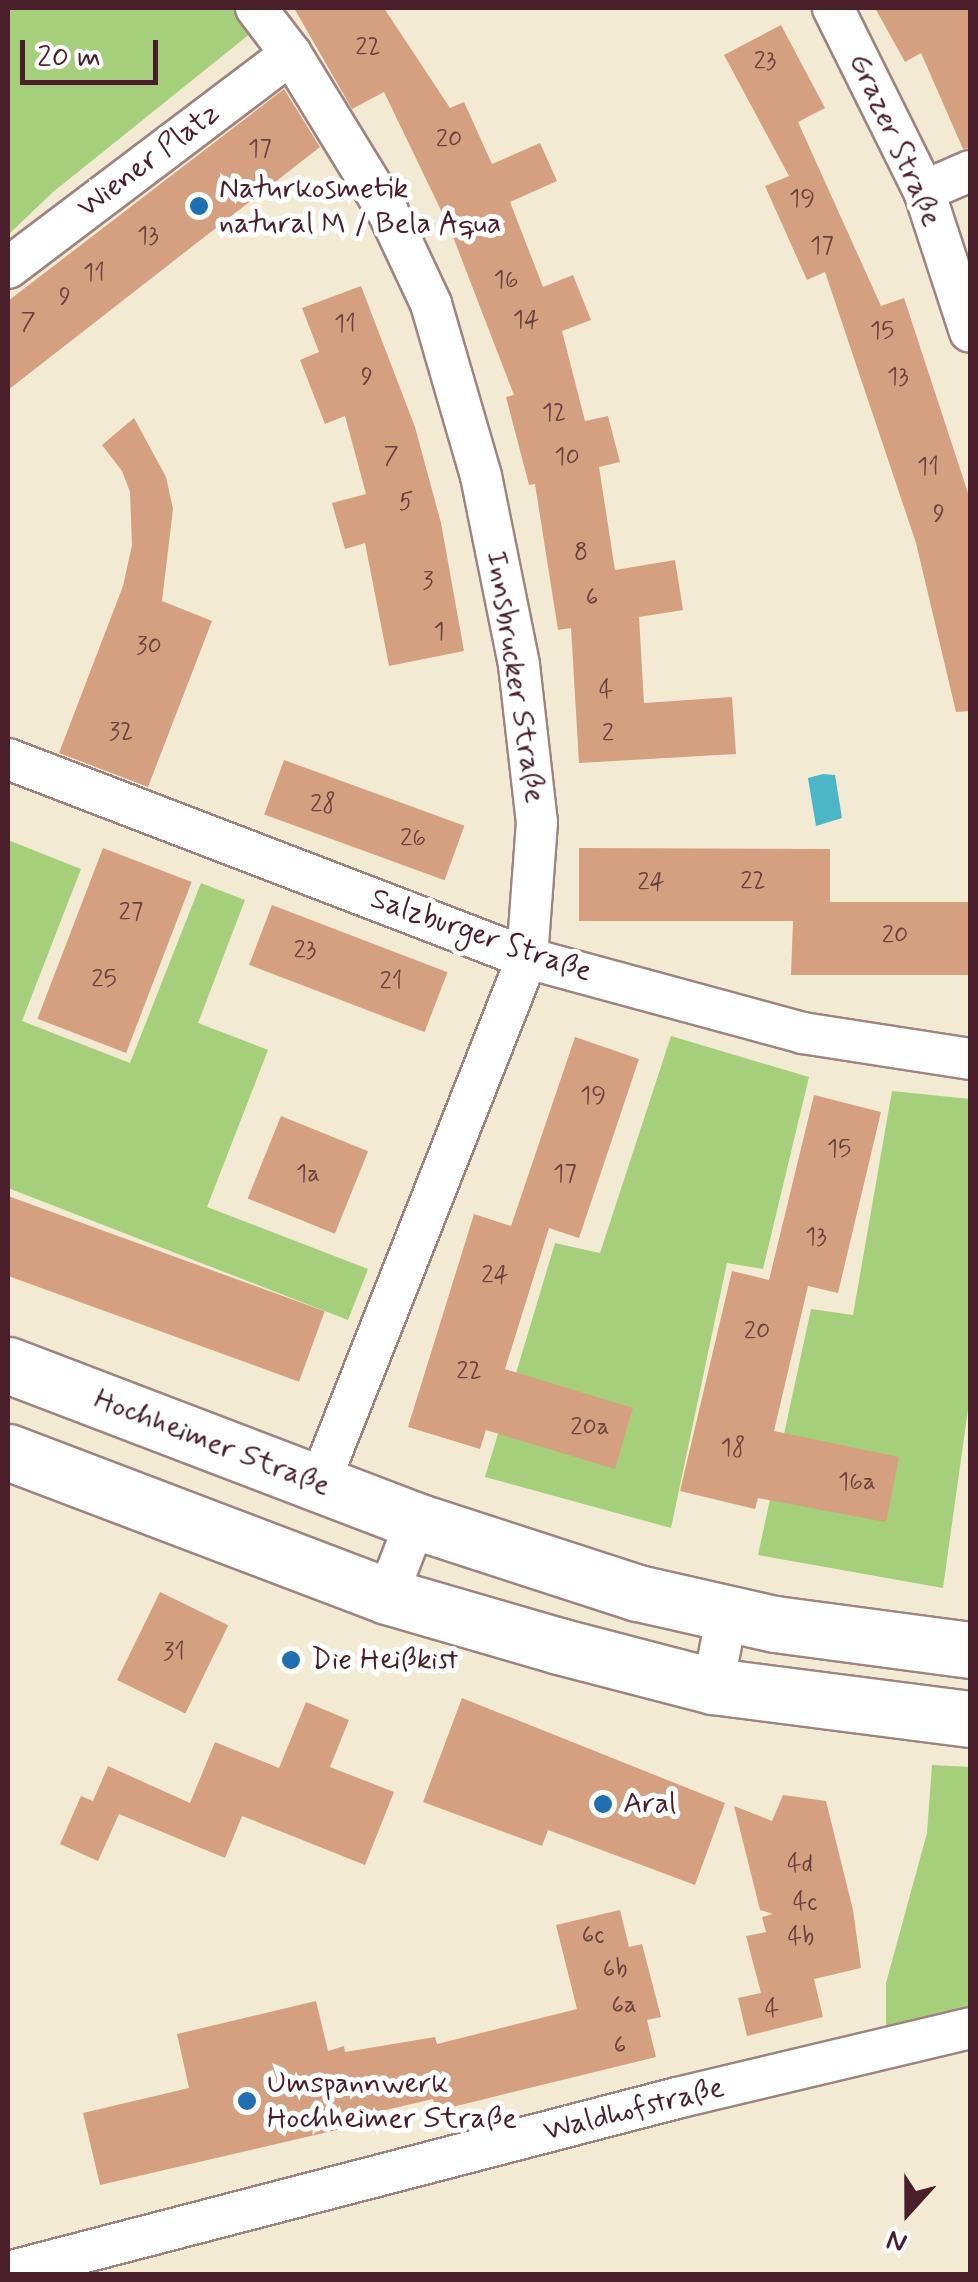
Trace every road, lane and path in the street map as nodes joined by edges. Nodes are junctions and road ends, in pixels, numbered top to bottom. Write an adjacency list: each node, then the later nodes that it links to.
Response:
1 (256, 8): 3 (street, Innsbrucker Straße)
2 (833, 8): 5 (street, Grazer Straße)
3 (292, 54): 6 (street, Wiener Platz); 9 (street, Innsbrucker Straße)
4 (970, 171): 5 (street)
5 (924, 191): 7 (street, Grazer Straße)
6 (8, 268)
7 (970, 332)
8 (8, 759): 9 (street, Salzburger Straße)
9 (527, 958): 10 (street, Salzburger Straße); 13 (street, Innsbrucker Straße)
10 (970, 1059)
11 (8, 1365): 13 (main road, Hochheimer Straße)
12 (8, 1452): 15 (main road)
13 (319, 1484): 14 (main road, Hochheimer Straße)
14 (416, 1521): 15 (street); 16 (main road, Hochheimer Straße)
15 (387, 1596): 18 (main road)
16 (727, 1614): 17 (main road, Hochheimer Straße); 18 (street)
17 (970, 1650)
18 (713, 1686): 19 (main road)
19 (970, 1719)
20 (970, 2028): 21 (street, Waldhofstraße)
21 (8, 2272)

